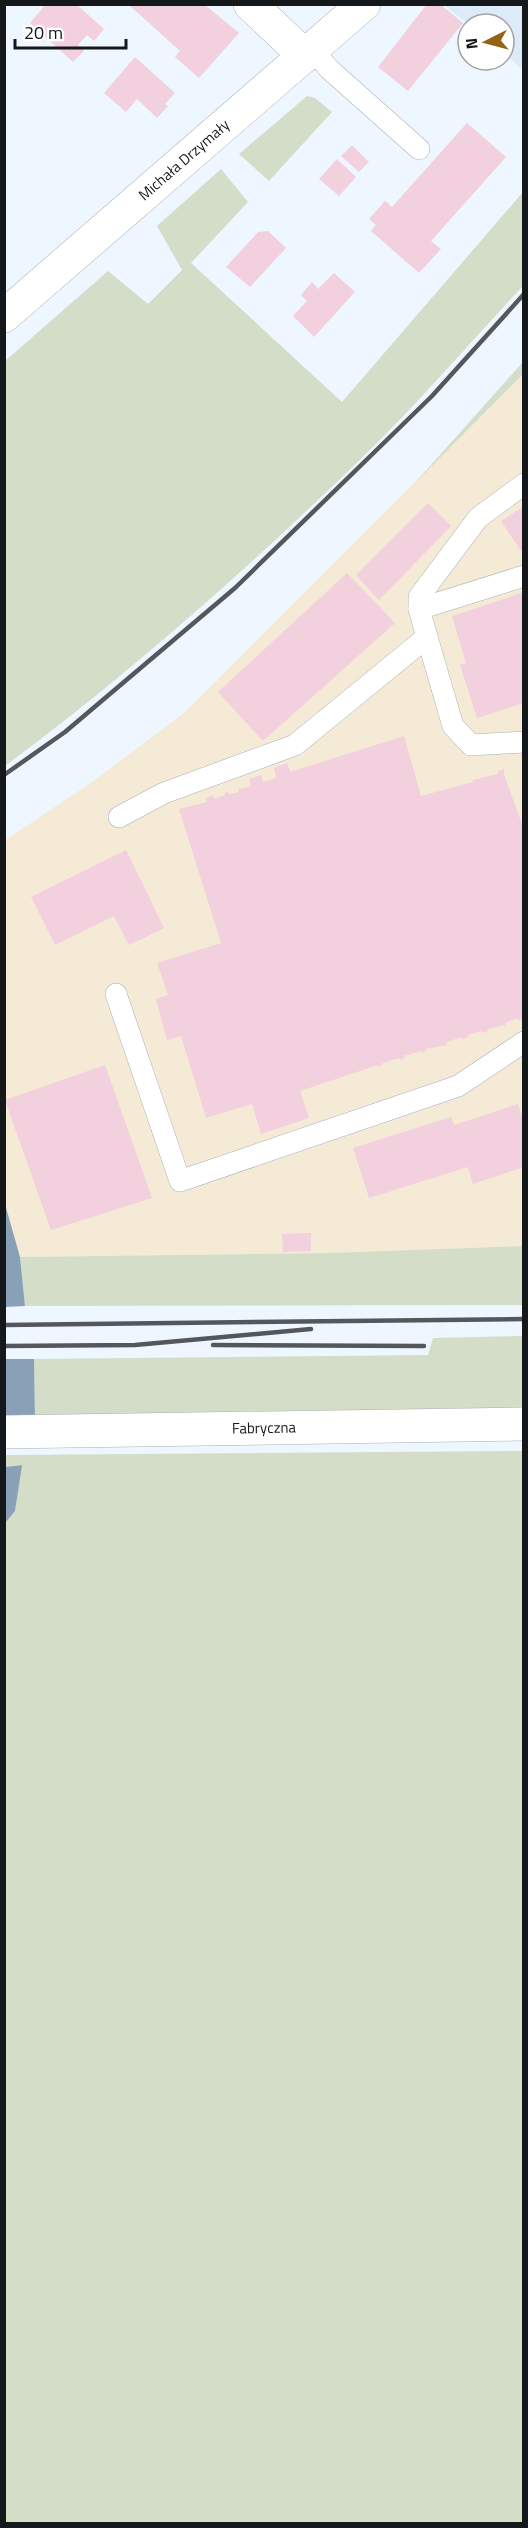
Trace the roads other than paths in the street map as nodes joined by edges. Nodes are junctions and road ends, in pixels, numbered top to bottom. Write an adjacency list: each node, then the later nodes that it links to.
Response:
1 (250, 4): 3 (street)
2 (364, 4): 3 (street, Michała Drzymały)
3 (309, 52): 4 (lane); 5 (street, Michała Drzymały)
4 (419, 149)
5 (4, 316)
6 (524, 484): 8 (lane)
7 (524, 576): 8 (lane)
8 (419, 609): 9 (lane)
9 (427, 637): 10 (lane); 11 (lane)
10 (524, 742)
11 (119, 817)
12 (116, 994): 13 (lane)
13 (524, 1042)
14 (524, 1424): 15 (street, Fabryczna)
15 (4, 1432)

